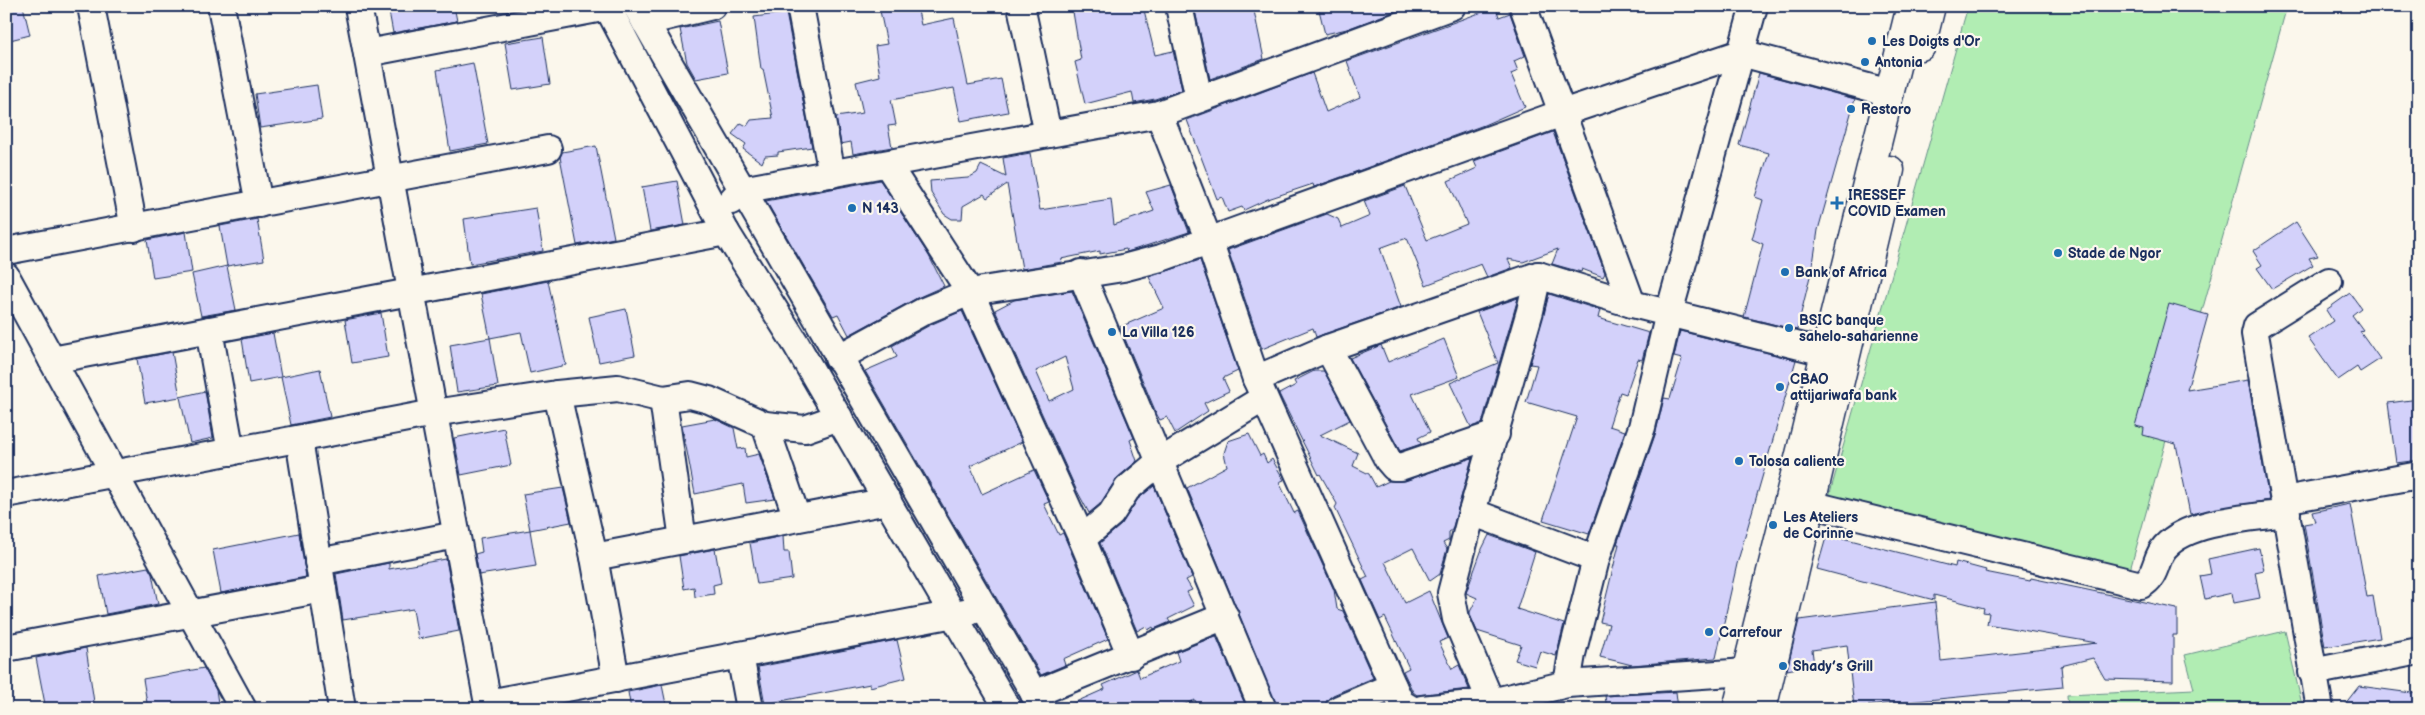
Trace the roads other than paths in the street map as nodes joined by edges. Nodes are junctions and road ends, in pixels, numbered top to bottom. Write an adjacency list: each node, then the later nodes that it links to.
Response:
1 (91, 6): 29 (street)
2 (221, 6): 27 (street)
3 (358, 6): 15 (street)
4 (712, 6): 14 (street)
5 (800, 6): 24 (street)
6 (1021, 6): 21 (street)
7 (1180, 6): 18 (street)
8 (1452, 6): 18 (street)
9 (1523, 6): 19 (street)
10 (1754, 6): 16 (street)
11 (1911, 6): 17 (highway)
12 (1930, 6): 59 (highway)
13 (607, 7): 15 (street); 28 (street)
14 (640, 14): 26 (street)
15 (367, 53): 25 (street)
16 (1741, 53): 17 (street); 19 (street); 39 (street)
17 (1890, 94): 42 (highway)
18 (1199, 99): 20 (street)
19 (1562, 113): 30 (street); 38 (street)
20 (1159, 114): 21 (street); 30 (street)
21 (1048, 134): 23 (street)
22 (548, 149): 25 (street)
23 (887, 164): 24 (street); 37 (street)
24 (832, 174): 26 (street)
25 (390, 179): 27 (street); 36 (street)
26 (741, 190): 28 (street); 43 (street)
27 (258, 204): 29 (street)
28 (722, 223): 36 (street); 49 (street)
29 (134, 228): 31 (street)
30 (1209, 241): 32 (street); 45 (street)
31 (6, 251)
32 (1081, 273): 37 (street); 54 (street)
33 (1538, 275): 38 (street); 41 (street); 51 (street)
34 (6, 276): 44 (street)
35 (2329, 281): 60 (street)
36 (411, 292): 40 (street); 48 (street)
37 (970, 292): 43 (street); 64 (street)
38 (1632, 304): 39 (street)
39 (1669, 313): 42 (street); 67 (street)
40 (209, 330): 44 (street); 53 (street)
41 (1328, 348): 45 (street); 51 (street)
42 (1824, 352): 78 (highway)
43 (838, 358): 70 (street)
44 (52, 360): 55 (street)
45 (1260, 389): 54 (street); 82 (street)
46 (558, 394): 47 (street); 48 (street); 66 (street)
47 (663, 399): 50 (street); 65 (street)
48 (434, 413): 52 (street); 63 (street)
49 (839, 417): 50 (street); 58 (street)
50 (766, 425): 62 (street)
51 (1496, 434): 61 (street)
52 (299, 439): 53 (street); 68 (street)
53 (231, 452): 55 (street)
54 (1159, 462): 64 (street); 73 (street)
55 (114, 474): 57 (street); 71 (street)
56 (2419, 475): 60 (street)
57 (6, 494)
58 (888, 501): 62 (street); 72 (street)
59 (1809, 504): 60 (street); 95 (highway)
60 (2286, 507): 79 (street)
61 (1472, 512): 67 (street); 84 (street)
62 (797, 518): 65 (street)
63 (456, 535): 68 (street); 85 (street)
64 (1082, 539): 77 (street)
65 (683, 540): 66 (street)
66 (594, 557): 80 (street)
67 (1596, 559): 81 (street)
68 (318, 562): 69 (street)
69 (323, 589): 71 (street); 87 (street)
70 (983, 609): 72 (street); 83 (street)
71 (191, 614): 74 (street); 86 (street)
72 (954, 614): 76 (street); 89 (street)
73 (1225, 616): 77 (street); 90 (street)
74 (6, 648)
75 (2419, 651): 79 (street)
76 (740, 655): 80 (street); 88 (street)
77 (1131, 656): 83 (street)
78 (1747, 672): 81 (street); 94 (highway)
79 (2312, 672): 96 (street)
80 (616, 678): 85 (street)
81 (1568, 684): 84 (street)
82 (1393, 686): 91 (street); 92 (street)
83 (1038, 701)
84 (1491, 702): 93 (street)
85 (488, 706)
86 (243, 709)
87 (342, 709)
88 (750, 709)
89 (1008, 709)
90 (1263, 709)
91 (1338, 709)
92 (1411, 709)
93 (1422, 709)
94 (1737, 709)
95 (1762, 709)
96 (2320, 709)

